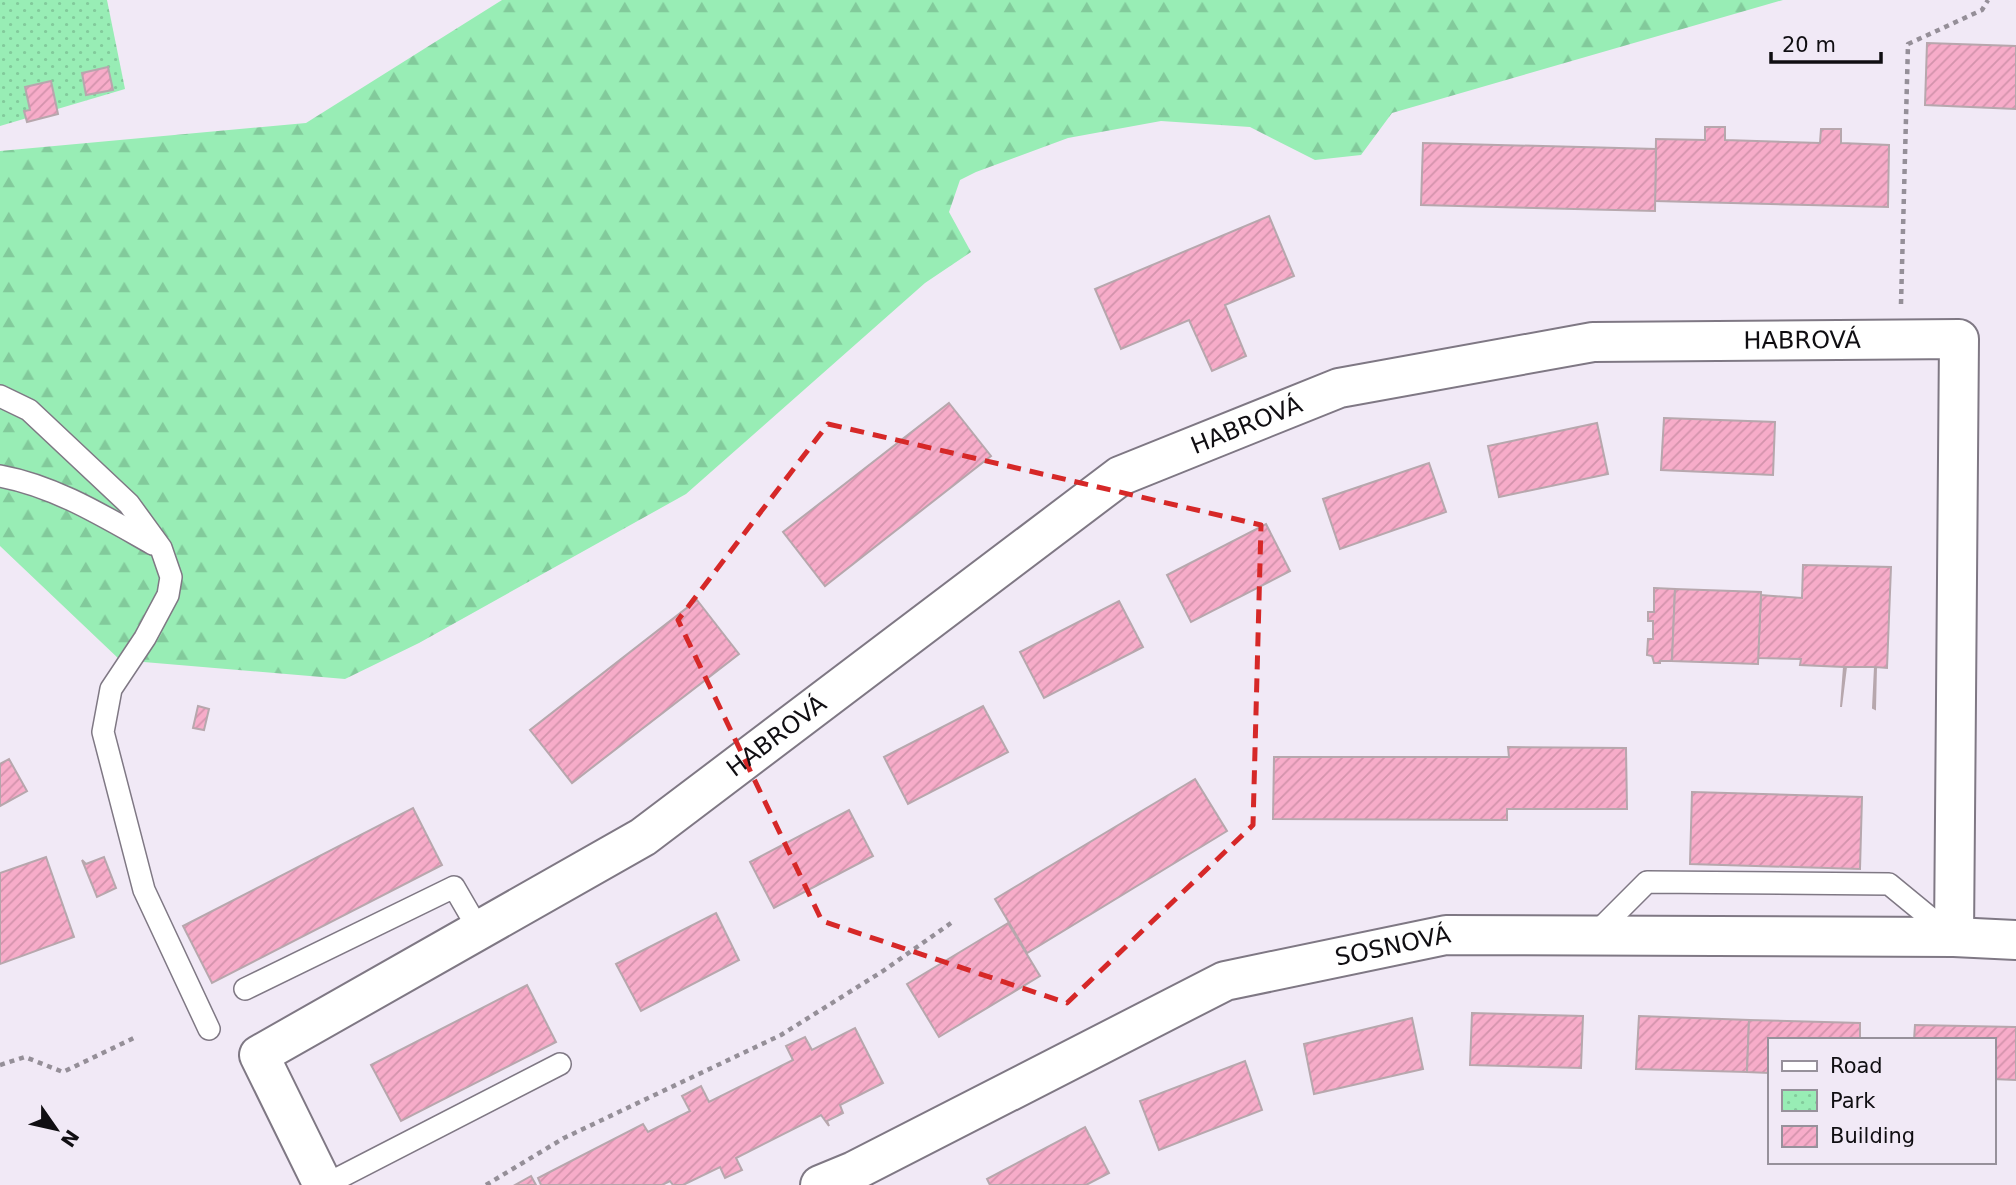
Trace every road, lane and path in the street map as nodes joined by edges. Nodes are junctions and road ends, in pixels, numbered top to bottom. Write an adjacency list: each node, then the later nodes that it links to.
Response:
1 (1988, 0): 2 (path)
2 (1900, 340): 7 (street, HABROVÁ); 9 (street, HABROVÁ)
3 (0, 396): 5 (lane)
4 (0, 476): 5 (lane)
5 (161, 548): 12 (lane)
6 (951, 923): 17 (path)
7 (479, 930): 11 (lane); 16 (street, HABROVÁ)
8 (1595, 934): 9 (street, SOSNOVÁ); 9 (lane); 18 (street, SOSNOVÁ)
9 (1954, 937): 10 (street, SOSNOVÁ)
10 (2016, 940)
11 (245, 989)
12 (209, 1029)
13 (136, 1037): 15 (path)
14 (560, 1064): 16 (lane)
15 (0, 1065)
16 (324, 1185)
17 (486, 1185)
18 (820, 1185)

